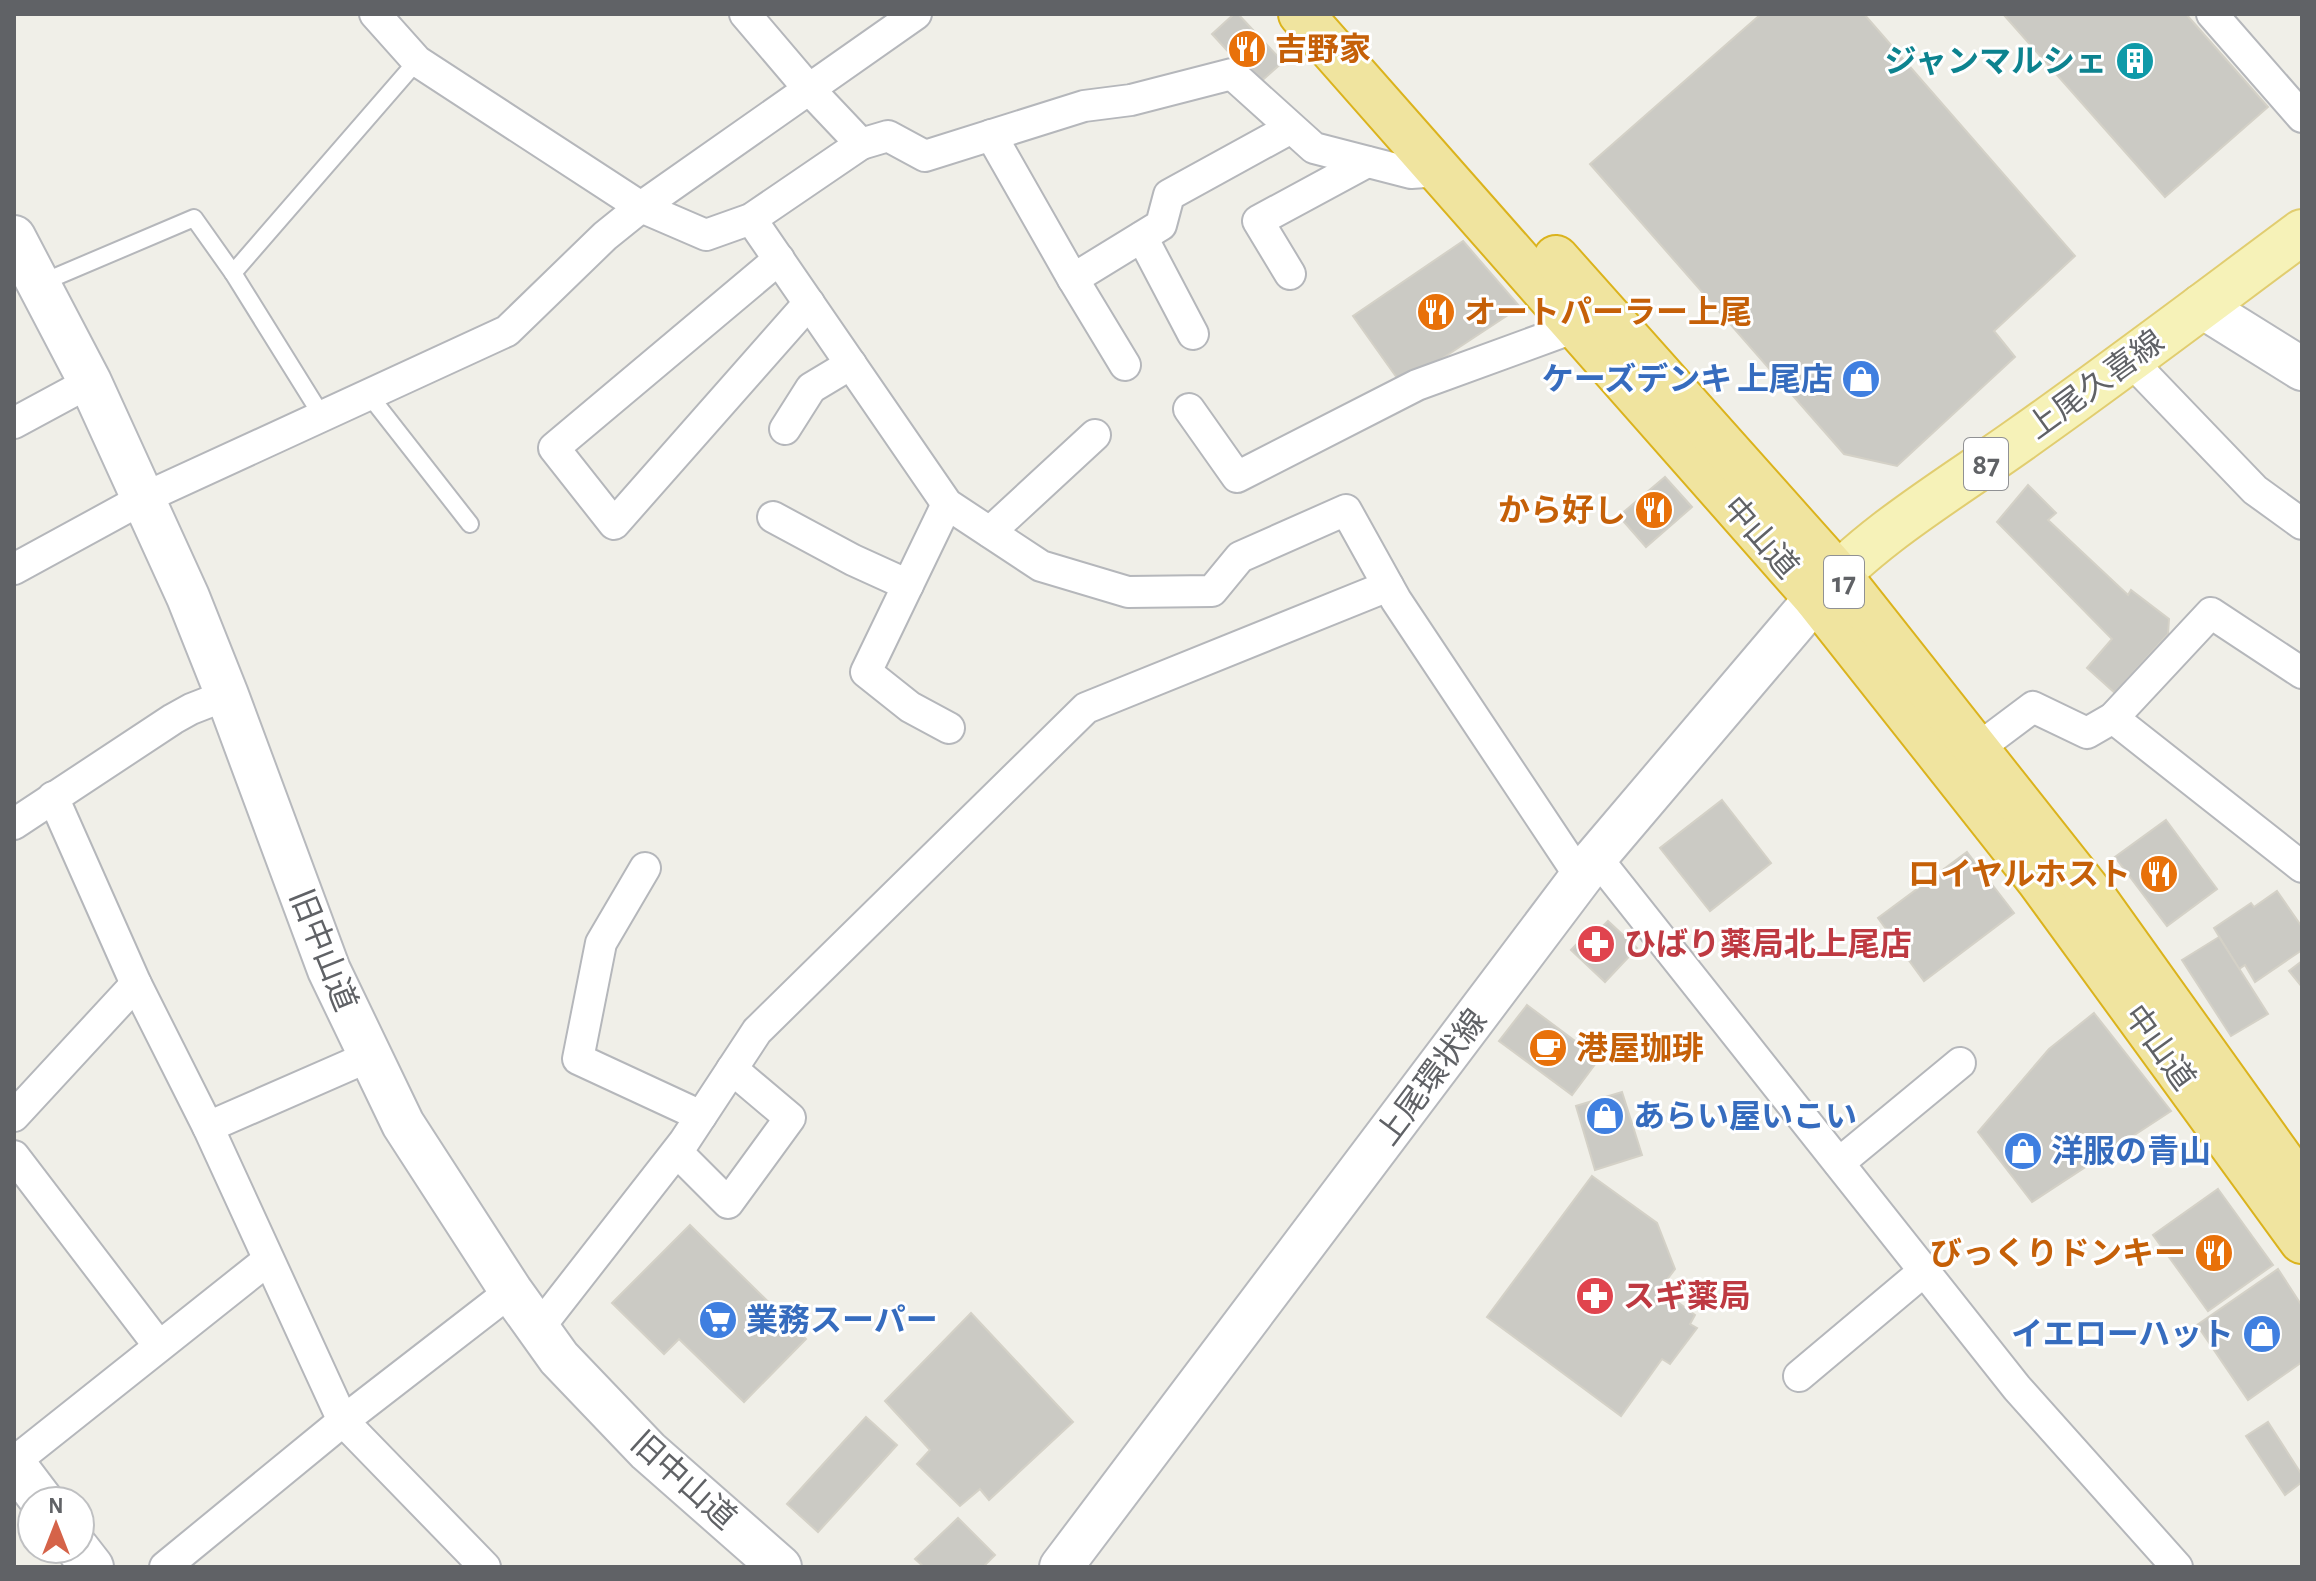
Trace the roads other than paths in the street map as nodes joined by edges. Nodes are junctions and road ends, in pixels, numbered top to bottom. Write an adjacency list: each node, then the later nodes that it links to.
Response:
1 (375, 14): 7 (street)
2 (745, 14): 8 (street)
3 (916, 14): 8 (street)
4 (1301, 14): 14 (highway, 中山道 / 17)
5 (1339, 14): 48 (highway, 中山道 / 17)
6 (2212, 14): 9 (street)
7 (417, 61): 15 (street); 21 (lane)
8 (808, 88): 12 (street); 15 (street)
9 (2302, 117)
10 (1291, 128): 11 (street); 13 (street); 19 (street)
11 (991, 135): 12 (street); 23 (street)
12 (861, 144): 16 (street)
13 (1367, 162): 14 (street); 22 (street)
14 (1440, 171): 26 (highway, 中山道 / 17)
15 (641, 207): 16 (street); 33 (street)
16 (751, 219): 20 (street)
17 (2302, 232): 27 (main road, 上尾久喜線 / 87)
18 (14, 237): 24 (main road, 旧中山道)
19 (1142, 237): 23 (street); 28 (street)
20 (779, 259): 25 (street); 25 (street)
21 (233, 273): 24 (lane); 35 (lane)
22 (1290, 274)
23 (1073, 279): 30 (street)
24 (39, 284): 32 (main road, 旧中山道)
25 (809, 303): 29 (street)
26 (1576, 327): 34 (street); 48 (highway, 中山道 / 17)
27 (2172, 329): 31 (main road); 43 (street); 48 (main road, 上尾久喜線 / 87)
28 (1193, 334)
29 (851, 364): 37 (street); 40 (street)
30 (1125, 365)
31 (2302, 369)
32 (90, 382): 36 (street); 39 (main road, 旧中山道)
33 (369, 395): 35 (street); 42 (lane)
34 (1189, 409)
35 (322, 416): 39 (street)
36 (14, 423)
37 (785, 429)
38 (1095, 435): 44 (street)
39 (144, 498): 45 (street); 50 (main road, 旧中山道)
40 (947, 504): 44 (street); 46 (street)
41 (773, 517): 46 (street)
42 (470, 524)
43 (2302, 524)
44 (990, 532): 47 (street)
45 (14, 569)
46 (908, 585): 52 (street)
47 (1388, 586): 57 (street); 62 (street)
48 (1826, 586): 53 (highway, 中山道 / 17); 57 (main road, 上尾環状線); 70 (highway, 中山道 / 17)
49 (2302, 673): 51 (street)
50 (227, 695): 54 (street); 60 (main road, 旧中山道)
51 (2113, 718): 53 (street); 56 (street)
52 (949, 728)
53 (1977, 749): 69 (highway, 中山道 / 17)
54 (53, 797): 55 (street); 59 (street)
55 (14, 824)
56 (2301, 864)
57 (1588, 867): 68 (street); 83 (main road, 上尾環状線)
58 (645, 868): 64 (street)
59 (136, 984): 63 (street); 65 (street)
60 (368, 1057): 65 (street); 73 (main road, 旧中山道)
61 (1960, 1063): 68 (street)
62 (732, 1069): 64 (street); 66 (street)
63 (14, 1116)
64 (701, 1116): 66 (street)
65 (208, 1127): 71 (street)
66 (677, 1152): 74 (street)
67 (14, 1156): 75 (street)
68 (1839, 1163): 72 (street)
69 (2302, 1189)
70 (2302, 1241)
71 (268, 1260): 75 (street); 77 (street)
72 (1924, 1271): 76 (street); 84 (street)
73 (511, 1291): 74 (main road, 旧中山道); 77 (street)
74 (538, 1329): 82 (main road, 旧中山道)
75 (159, 1346): 78 (street)
76 (1799, 1376)
77 (343, 1421): 80 (street); 81 (street)
78 (14, 1463): 79 (main road)
79 (30, 1485)
80 (165, 1567)
81 (485, 1567)
82 (780, 1567)
83 (1061, 1567)
84 (2177, 1567)

